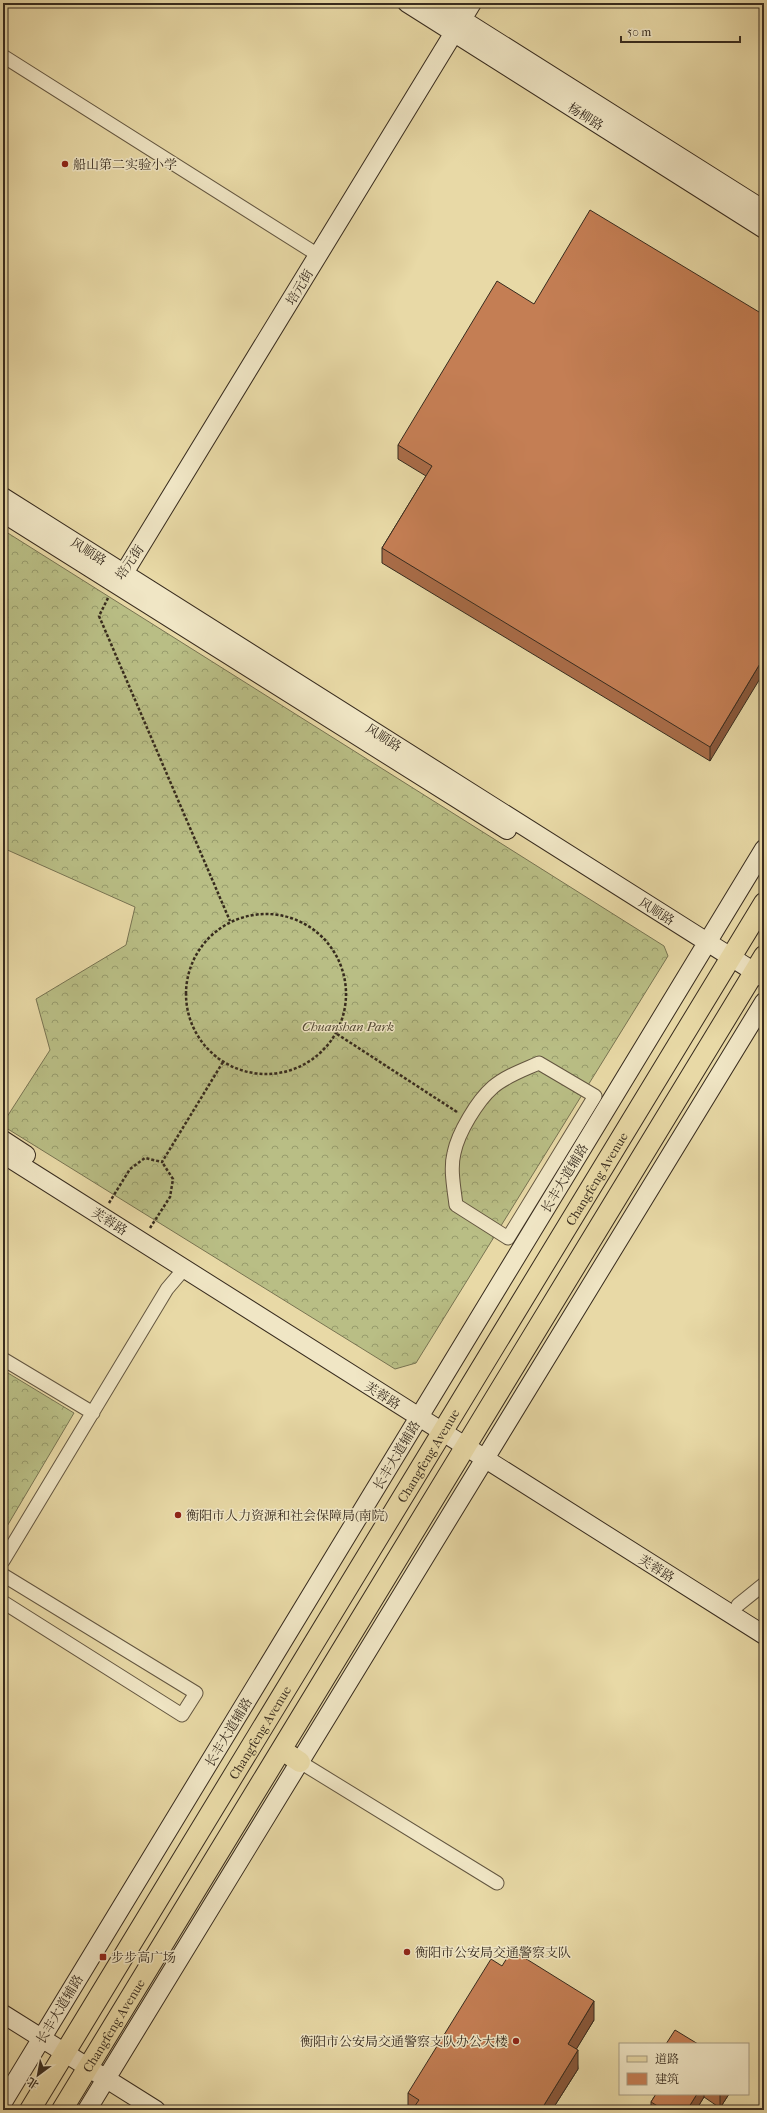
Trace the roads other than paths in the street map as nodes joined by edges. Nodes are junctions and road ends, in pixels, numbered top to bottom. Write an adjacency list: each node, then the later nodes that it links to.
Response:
1 (407, 3): 4 (street, 杨柳路)
2 (436, 3): 4 (street, 杨柳路)
3 (472, 3): 4 (street, 培元街)
4 (457, 20): 6 (street, 杨柳路); 7 (street, 杨柳路); 8 (street, 培元街)
5 (3, 56): 8 (street)
6 (764, 210)
7 (764, 229)
8 (316, 253): 11 (street, 培元街)
9 (3, 497): 11 (street, 风顺路)
10 (3, 513): 11 (street, 风顺路)
11 (119, 576): 14 (street, 风顺路)
12 (764, 849): 14 (street, 长丰大道辅路)
13 (764, 903): 15 (main road, Changfeng Avenue)
14 (704, 947): 15 (street, 风顺路); 23 (street, 长丰大道辅路)
15 (728, 962): 16 (street, 风顺路); 25 (main road, Changfeng Avenue)
16 (759, 976): 26 (main road, Changfeng Avenue)
17 (764, 1002): 27 (street)
18 (469, 1120): 18 (street)
19 (3, 1140): 23 (street, 芙蓉路)
20 (3, 1154): 21 (street, 芙蓉路)
21 (180, 1266): 23 (street, 芙蓉路); 24 (street)
22 (3, 1359): 24 (street)
23 (422, 1412): 25 (street, 芙蓉路); 39 (street, 长丰大道辅路)
24 (93, 1413): 28 (street)
25 (445, 1426): 26 (street, 芙蓉路); 40 (main road, Changfeng Avenue)
26 (470, 1442): 27 (street, 芙蓉路); 35 (main road, Changfeng Avenue)
27 (488, 1454): 32 (street, 芙蓉路); 34 (street, 芙蓉路); 36 (street)
28 (3, 1561)
29 (3, 1575): 31 (street)
30 (764, 1584): 32 (street)
31 (3, 1602)
32 (738, 1605): 33 (street, 芙蓉路)
33 (764, 1621)
34 (764, 1635)
35 (282, 1750): 36 (main road); 41 (main road, Changfeng Avenue)
36 (300, 1762): 37 (street); 42 (street)
37 (497, 1883)
38 (3, 2014): 39 (street)
39 (42, 2038): 40 (street); 43 (street, 长丰大道辅路)
40 (65, 2053): 41 (street); 44 (main road, Changfeng Avenue)
41 (88, 2068): 42 (street); 45 (main road, Changfeng Avenue)
42 (106, 2079): 46 (street); 47 (street)
43 (3, 2102)
44 (30, 2110)
45 (62, 2110)
46 (87, 2110)
47 (156, 2110)

